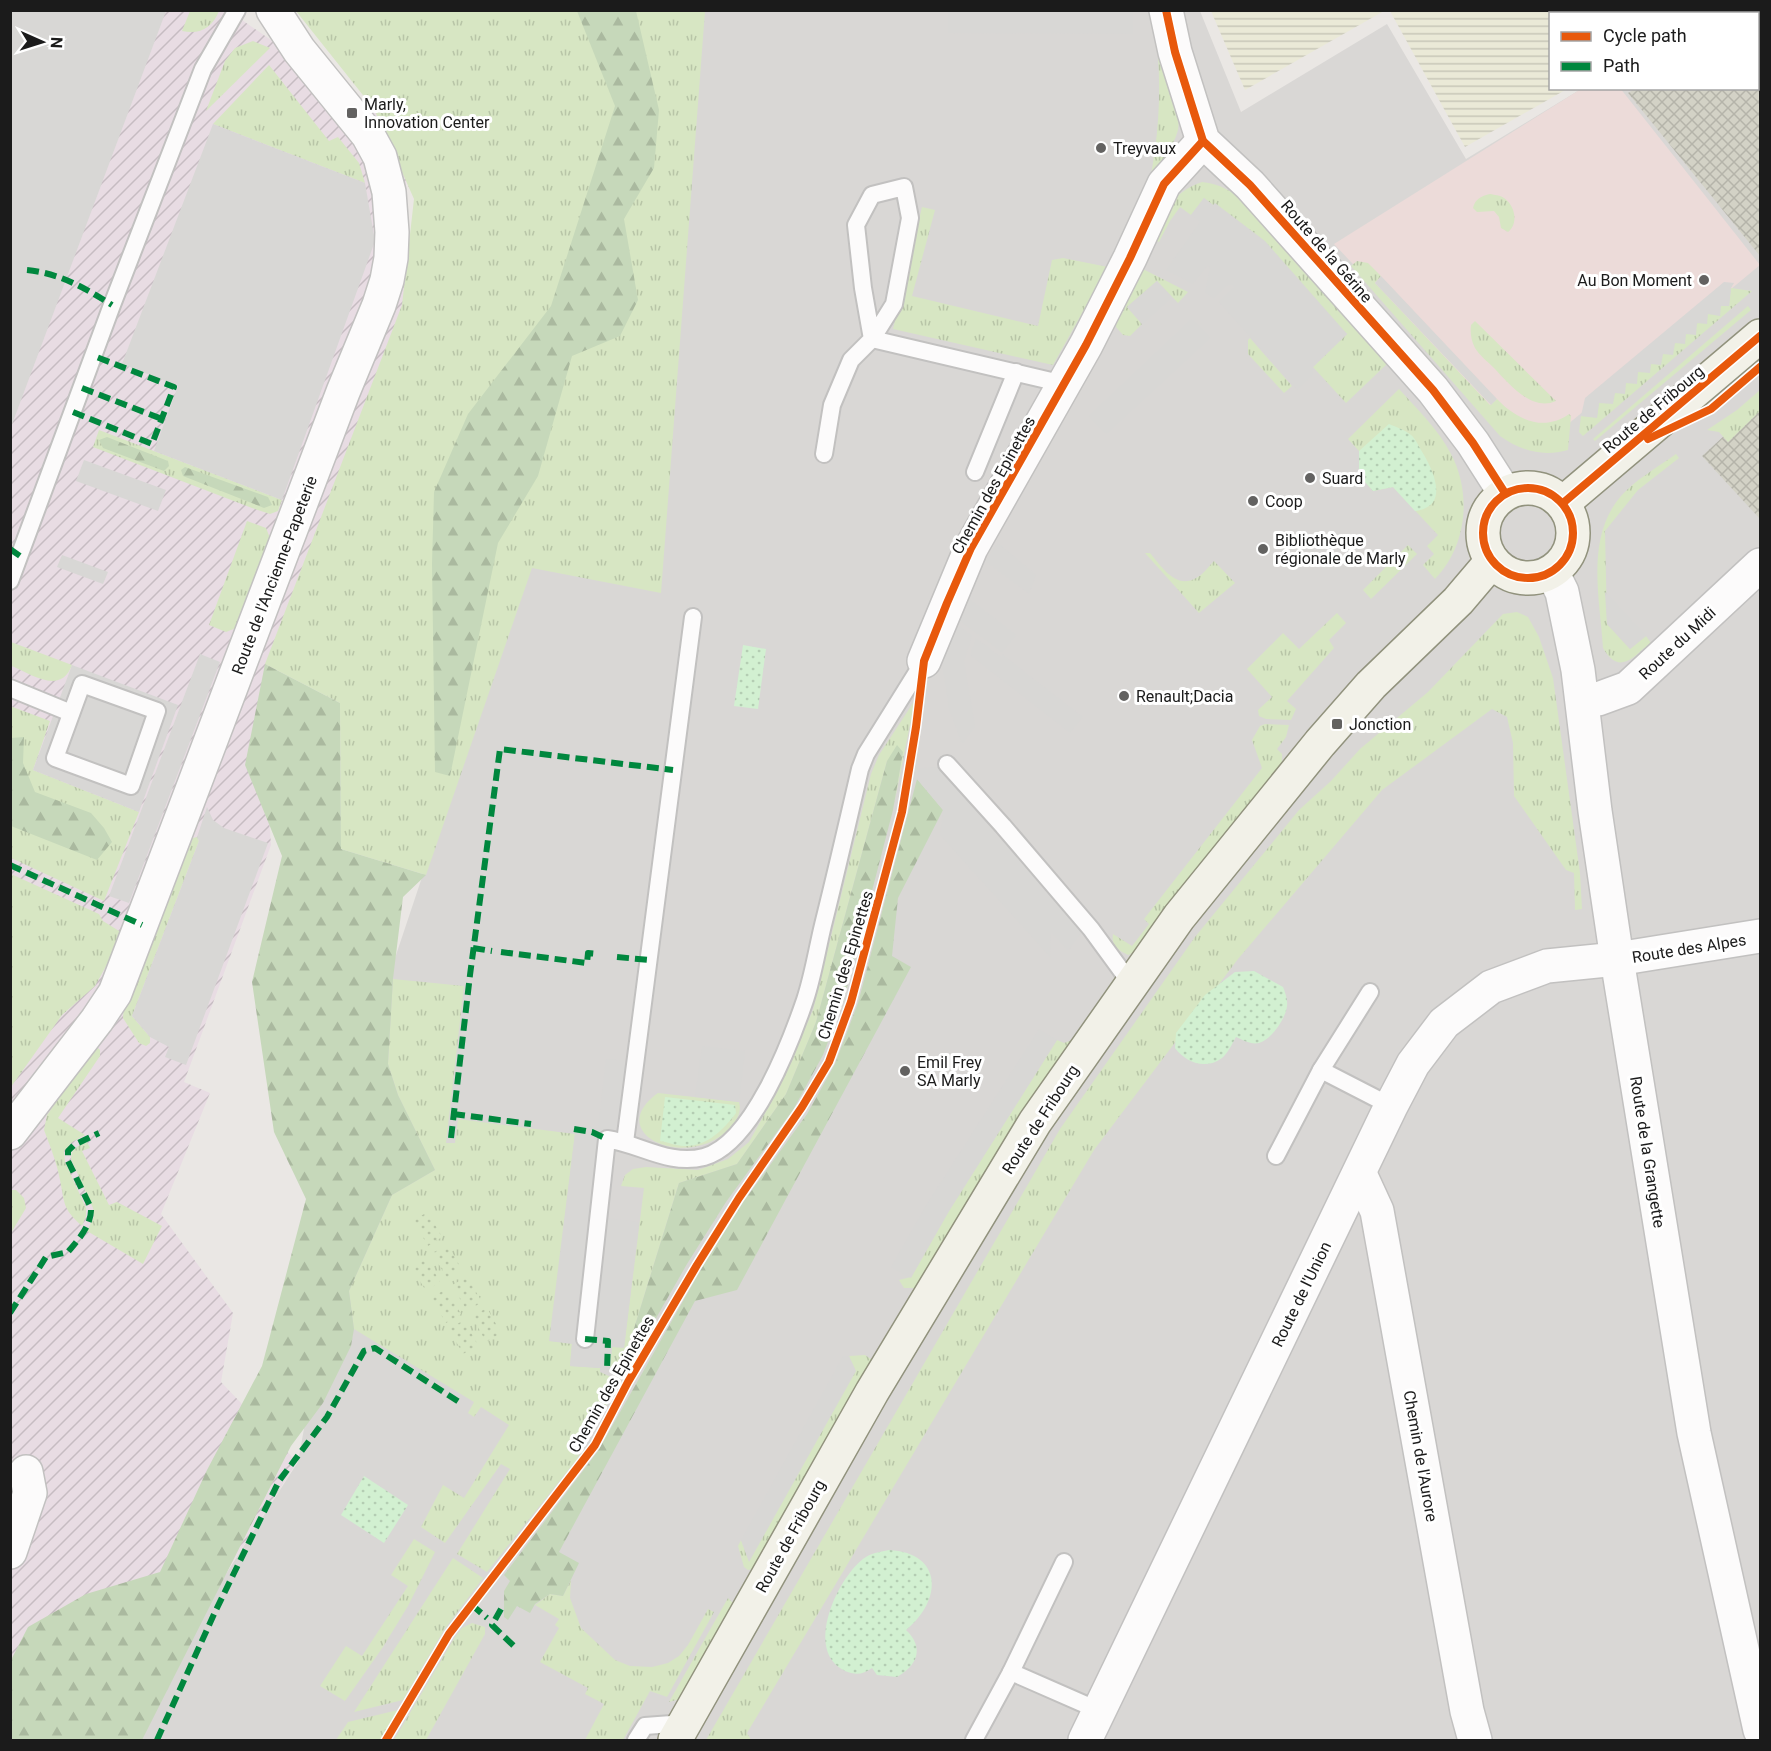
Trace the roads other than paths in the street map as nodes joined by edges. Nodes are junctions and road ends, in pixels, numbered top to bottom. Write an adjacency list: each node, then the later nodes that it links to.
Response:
1 (237, 10): 16 (lane)
2 (273, 10): 29 (street, Route de l'Ancienne-Papeterie)
3 (1166, 10): 4 (street, Route de la Gérine)
4 (1203, 141): 8 (street, Chemin des Epinettes); 11 (street, Route de la Gérine)
5 (1761, 336): 12 (main road, Route de Fribourg)
6 (872, 339): 6 (lane); 7 (lane); 9 (lane)
7 (1016, 372): 8 (lane); 10 (lane)
8 (1064, 384): 18 (street, Chemin des Epinettes)
9 (824, 453)
10 (975, 471)
11 (1505, 493): 12 (main road); 13 (main road)
12 (1563, 503): 15 (main road)
13 (1492, 561): 15 (main road); 25 (main road, Route de Fribourg)
14 (1761, 566): 20 (street, Route du Midi)
15 (1552, 572): 20 (street, Route de la Grangette)
16 (10, 581)
17 (693, 617): 30 (lane)
18 (924, 661): 30 (lane)
19 (10, 688): 21 (lane)
20 (1583, 701): 24 (street, Route de la Grangette)
21 (71, 713): 21 (lane)
22 (947, 764): 25 (lane)
23 (1761, 936): 24 (street, Route des Alpes)
24 (1617, 959): 28 (street, Route de l'Union); 39 (street, Route de la Grangette)
25 (1132, 985): 40 (main road, Route de Fribourg)
26 (1370, 992): 27 (lane)
27 (1321, 1070): 28 (lane); 31 (lane)
28 (1391, 1106): 32 (street, Route de l'Union)
29 (10, 1134)
30 (625, 1142): 33 (lane)
31 (1276, 1156)
32 (1360, 1174): 38 (street, Route de l'Union); 44 (street, Chemin de l'Aurore)
33 (585, 1339)
34 (26, 1473): 35 (street)
35 (10, 1552)
36 (1064, 1562): 37 (lane)
37 (1011, 1672): 38 (lane); 42 (lane)
38 (1100, 1711): 43 (street, Route de l'Union)
39 (1761, 1730)
40 (680, 1732): 41 (lane)
41 (636, 1740)
42 (974, 1740)
43 (1084, 1740)
44 (1475, 1740)

